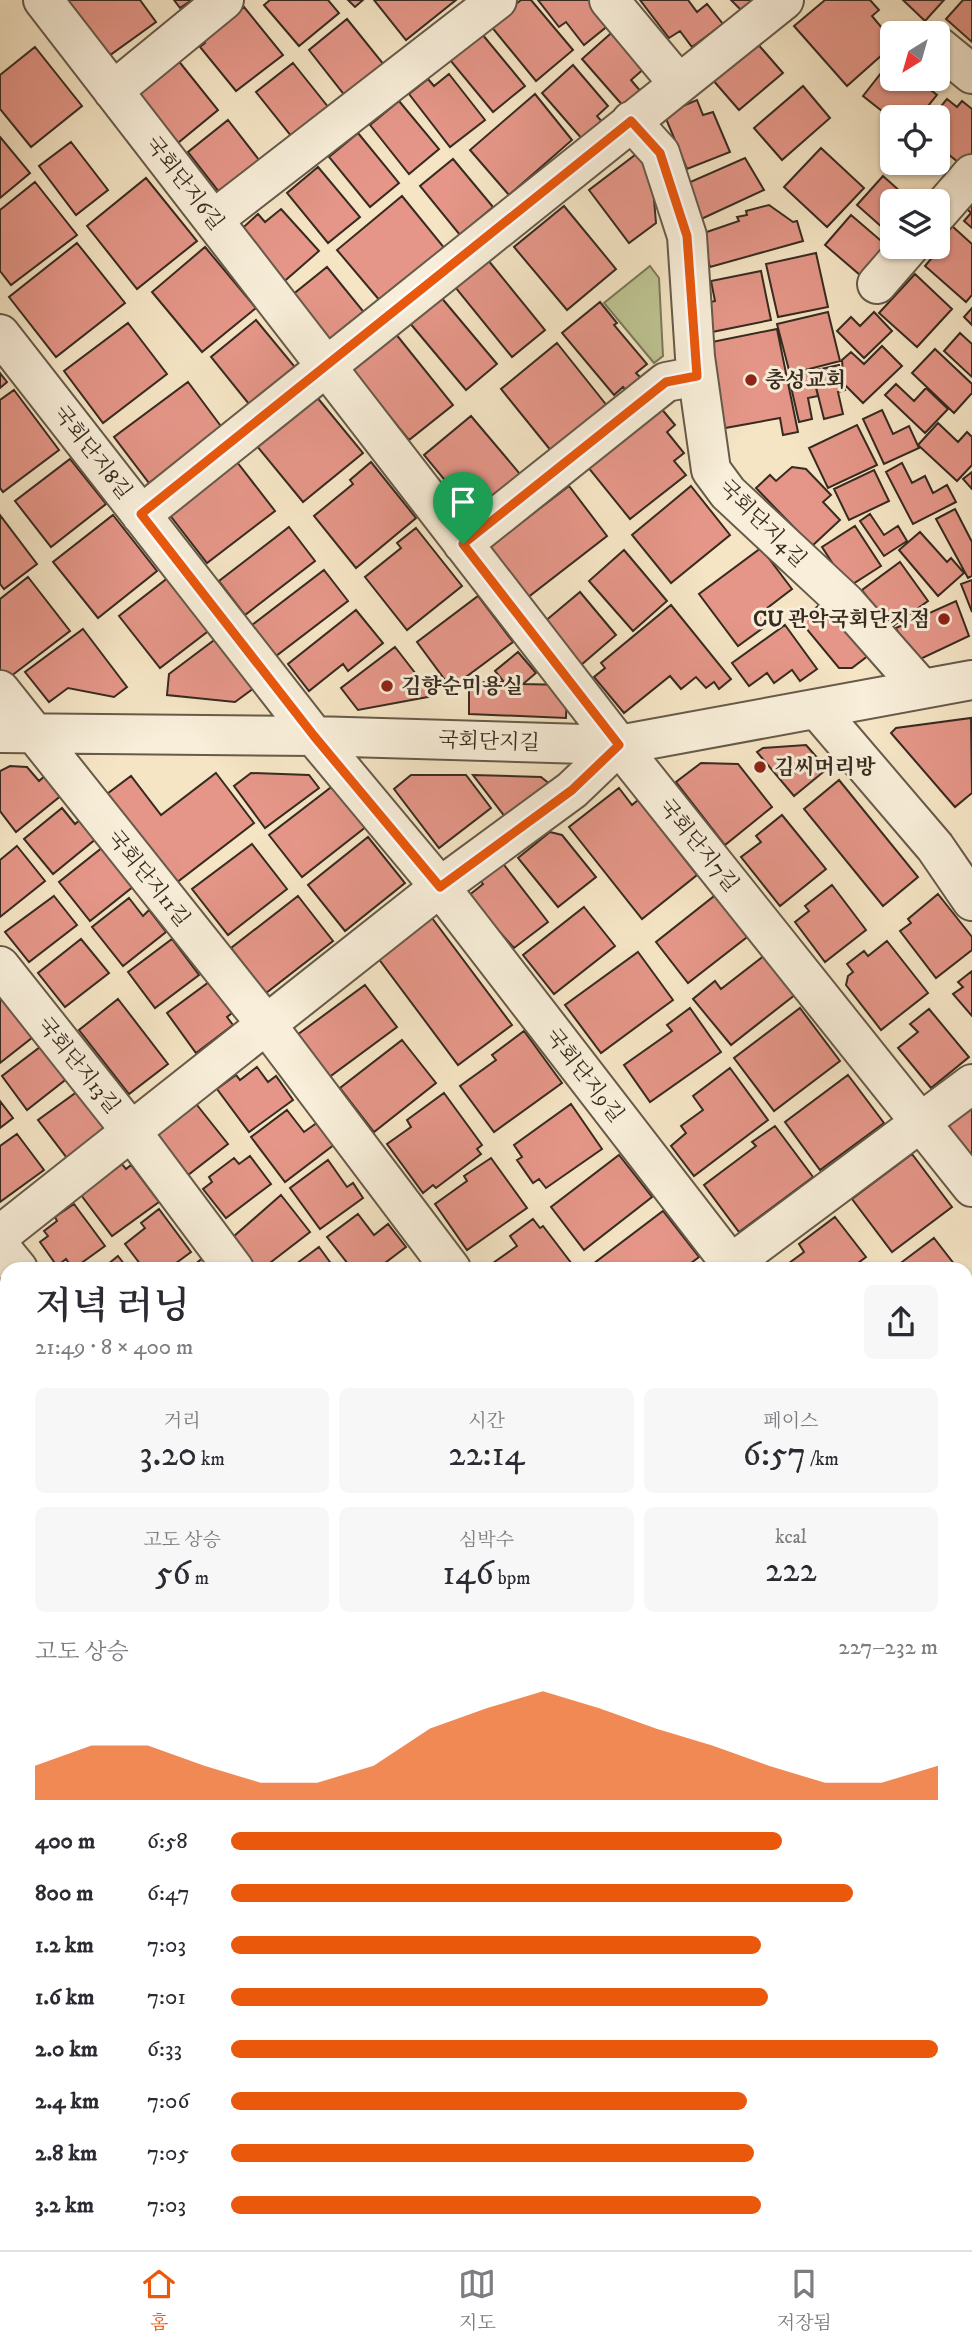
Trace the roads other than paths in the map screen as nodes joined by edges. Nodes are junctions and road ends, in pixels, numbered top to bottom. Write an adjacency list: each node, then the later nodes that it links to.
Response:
1 (43, 0): 9 (street, 국회단지6길)
2 (224, 0): 9 (street)
3 (497, 0): 13 (street)
4 (608, 0): 8 (street)
5 (784, 0): 8 (street)
6 (950, 56): 7 (street)
7 (972, 74)
8 (679, 84): 10 (street)
9 (113, 91): 13 (street, 국회단지6길)
10 (631, 121): 17 (street); 18 (street, 국회단지4길)
11 (972, 174): 12 (street)
12 (950, 199)
13 (213, 220): 17 (street, 국회단지6길)
14 (899, 259): 15 (street)
15 (877, 284)
16 (0, 334): 19 (street, 국회단지8길)
17 (326, 366): 19 (street); 20 (street, 국회단지6길)
18 (697, 376): 20 (street); 22 (street, 국회단지4길)
19 (141, 514): 26 (street, 국회단지8길)
20 (463, 544): 27 (street, 국회단지6길)
21 (972, 680): 22 (street, 국회단지길)
22 (921, 688): 24 (street, 국회단지길)
23 (0, 690): 25 (street, 국회단지11길)
24 (817, 709): 27 (street, 국회단지길); 29 (street)
25 (16, 733): 26 (street, 국회단지길); 31 (street, 국회단지11길)
26 (314, 736): 27 (street, 국회단지길); 28 (street, 국회단지9길)
27 (619, 745): 28 (street); 33 (street, 국회단지7길)
28 (440, 887): 31 (street); 41 (street, 국회단지9길)
29 (972, 901)
30 (0, 966): 34 (street, 국회단지13길)
31 (266, 1024): 34 (street); 40 (street, 국회단지11길)
32 (972, 1084): 33 (street)
33 (921, 1122): 35 (street, 국회단지7길); 42 (street)
34 (131, 1131): 36 (street, 국회단지13길); 39 (street, 국회단지13길)
35 (972, 1187)
36 (0, 1235)
37 (0, 1247): 38 (street)
38 (12, 1262)
39 (229, 1262)
40 (446, 1262)
41 (726, 1262)
42 (737, 1262)

